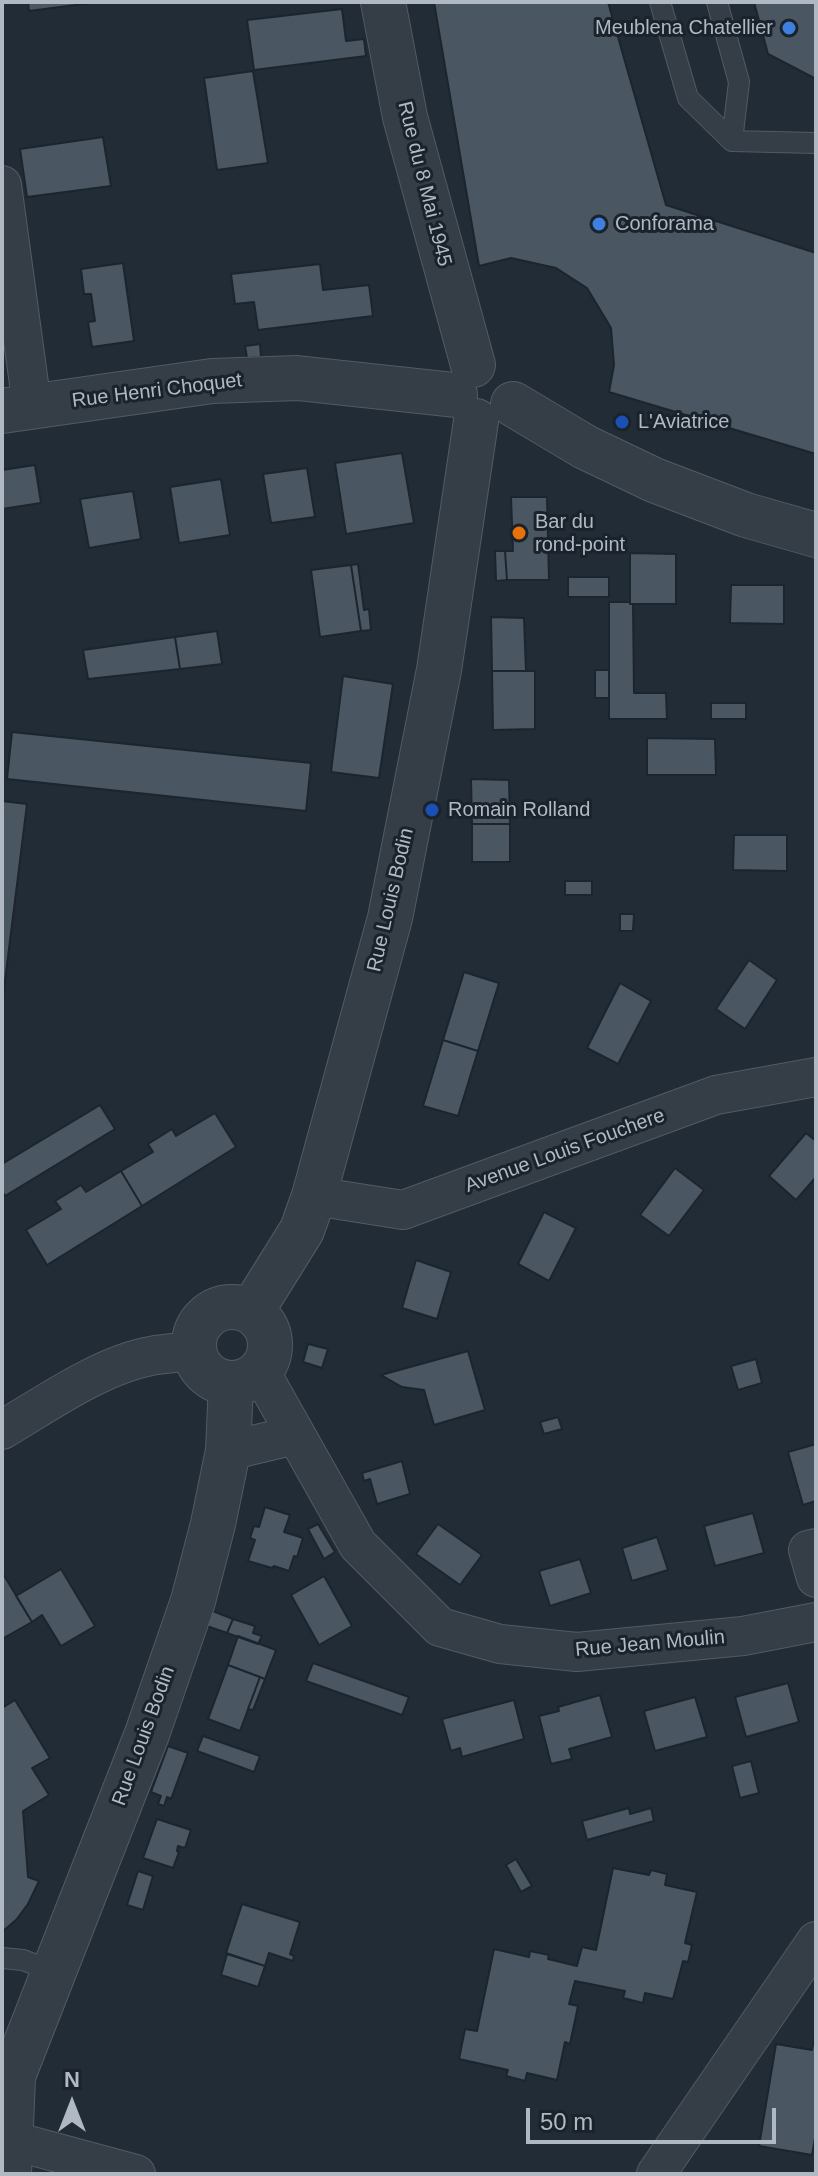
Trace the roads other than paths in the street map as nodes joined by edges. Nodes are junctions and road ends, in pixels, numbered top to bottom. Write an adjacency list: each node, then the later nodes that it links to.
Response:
1 (383, 2): 7 (street, Rue du 8 Mai 1945)
2 (660, 2): 4 (lane)
3 (717, 2): 4 (lane)
4 (732, 141): 5 (lane)
5 (816, 143)
6 (2, 185): 8 (street)
7 (479, 396): 8 (street, Rue Henri Choquet); 9 (street, Rue Henri Choquet); 11 (street, Rue Louis Bodin)
8 (17, 409)
9 (816, 535)
10 (816, 1077): 11 (street, Avenue Louis Fouchere)
11 (314, 1196): 12 (street, Rue Louis Bodin)
12 (251, 1312): 13 (street); 14 (street)
13 (194, 1351): 14 (street); 15 (street)
14 (245, 1377): 16 (street, Rue Jean Moulin); 17 (street, Rue Louis Bodin)
15 (2, 1430)
16 (295, 1435): 17 (street); 20 (street, Rue Jean Moulin)
17 (228, 1451): 23 (street, Rue Louis Bodin)
18 (816, 1548): 19 (street)
19 (816, 1578)
20 (816, 1622)
21 (816, 1941): 27 (street)
22 (2, 1958): 23 (lane)
23 (54, 1972): 24 (street, Rue Louis Bodin)
24 (9, 2124): 25 (street)
25 (88, 2170): 26 (street)
26 (136, 2174)
27 (656, 2174)

